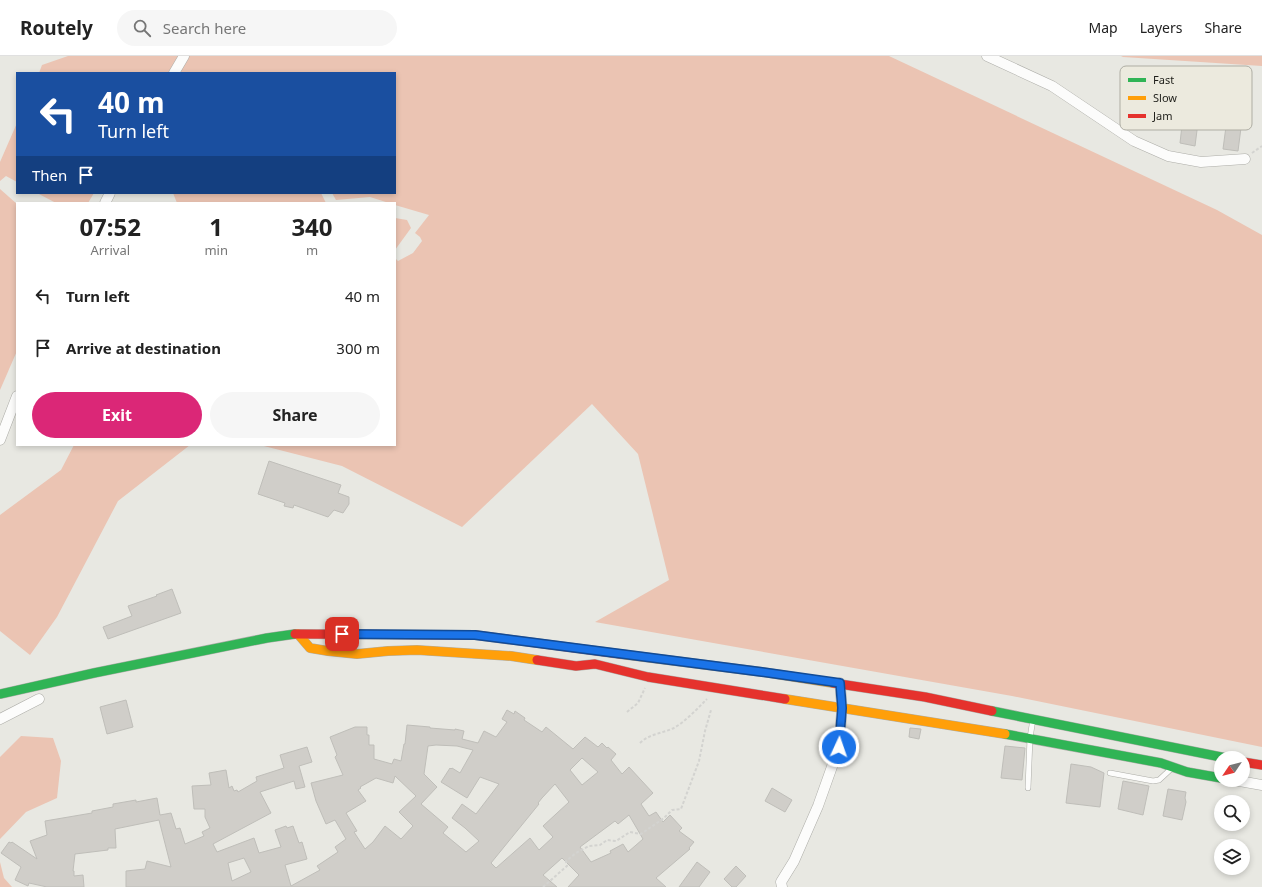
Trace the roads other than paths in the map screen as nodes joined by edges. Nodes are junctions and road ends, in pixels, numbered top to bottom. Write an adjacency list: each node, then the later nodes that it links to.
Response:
1 (184, 56): 3 (street)
2 (987, 56): 4 (street)
3 (175, 72)
4 (1245, 159)
5 (16, 399): 6 (street)
6 (0, 440)
7 (298, 634): 8 (main road); 9 (main road); 11 (main road)
8 (840, 683): 11 (street); 13 (main road)
9 (0, 694)
10 (39, 700): 12 (street)
11 (842, 708): 14 (main road); 24 (street)
12 (0, 718)
13 (1033, 718): 14 (lane); 15 (main road)
14 (1030, 738): 18 (main road); 23 (lane)
15 (1214, 756)
16 (1250, 763): 17 (main road)
17 (1262, 766)
18 (1173, 767): 19 (lane); 20 (main road)
19 (1110, 773)
20 (1214, 777)
21 (1250, 783): 22 (street)
22 (1262, 785)
23 (1028, 788)
24 (782, 887)

